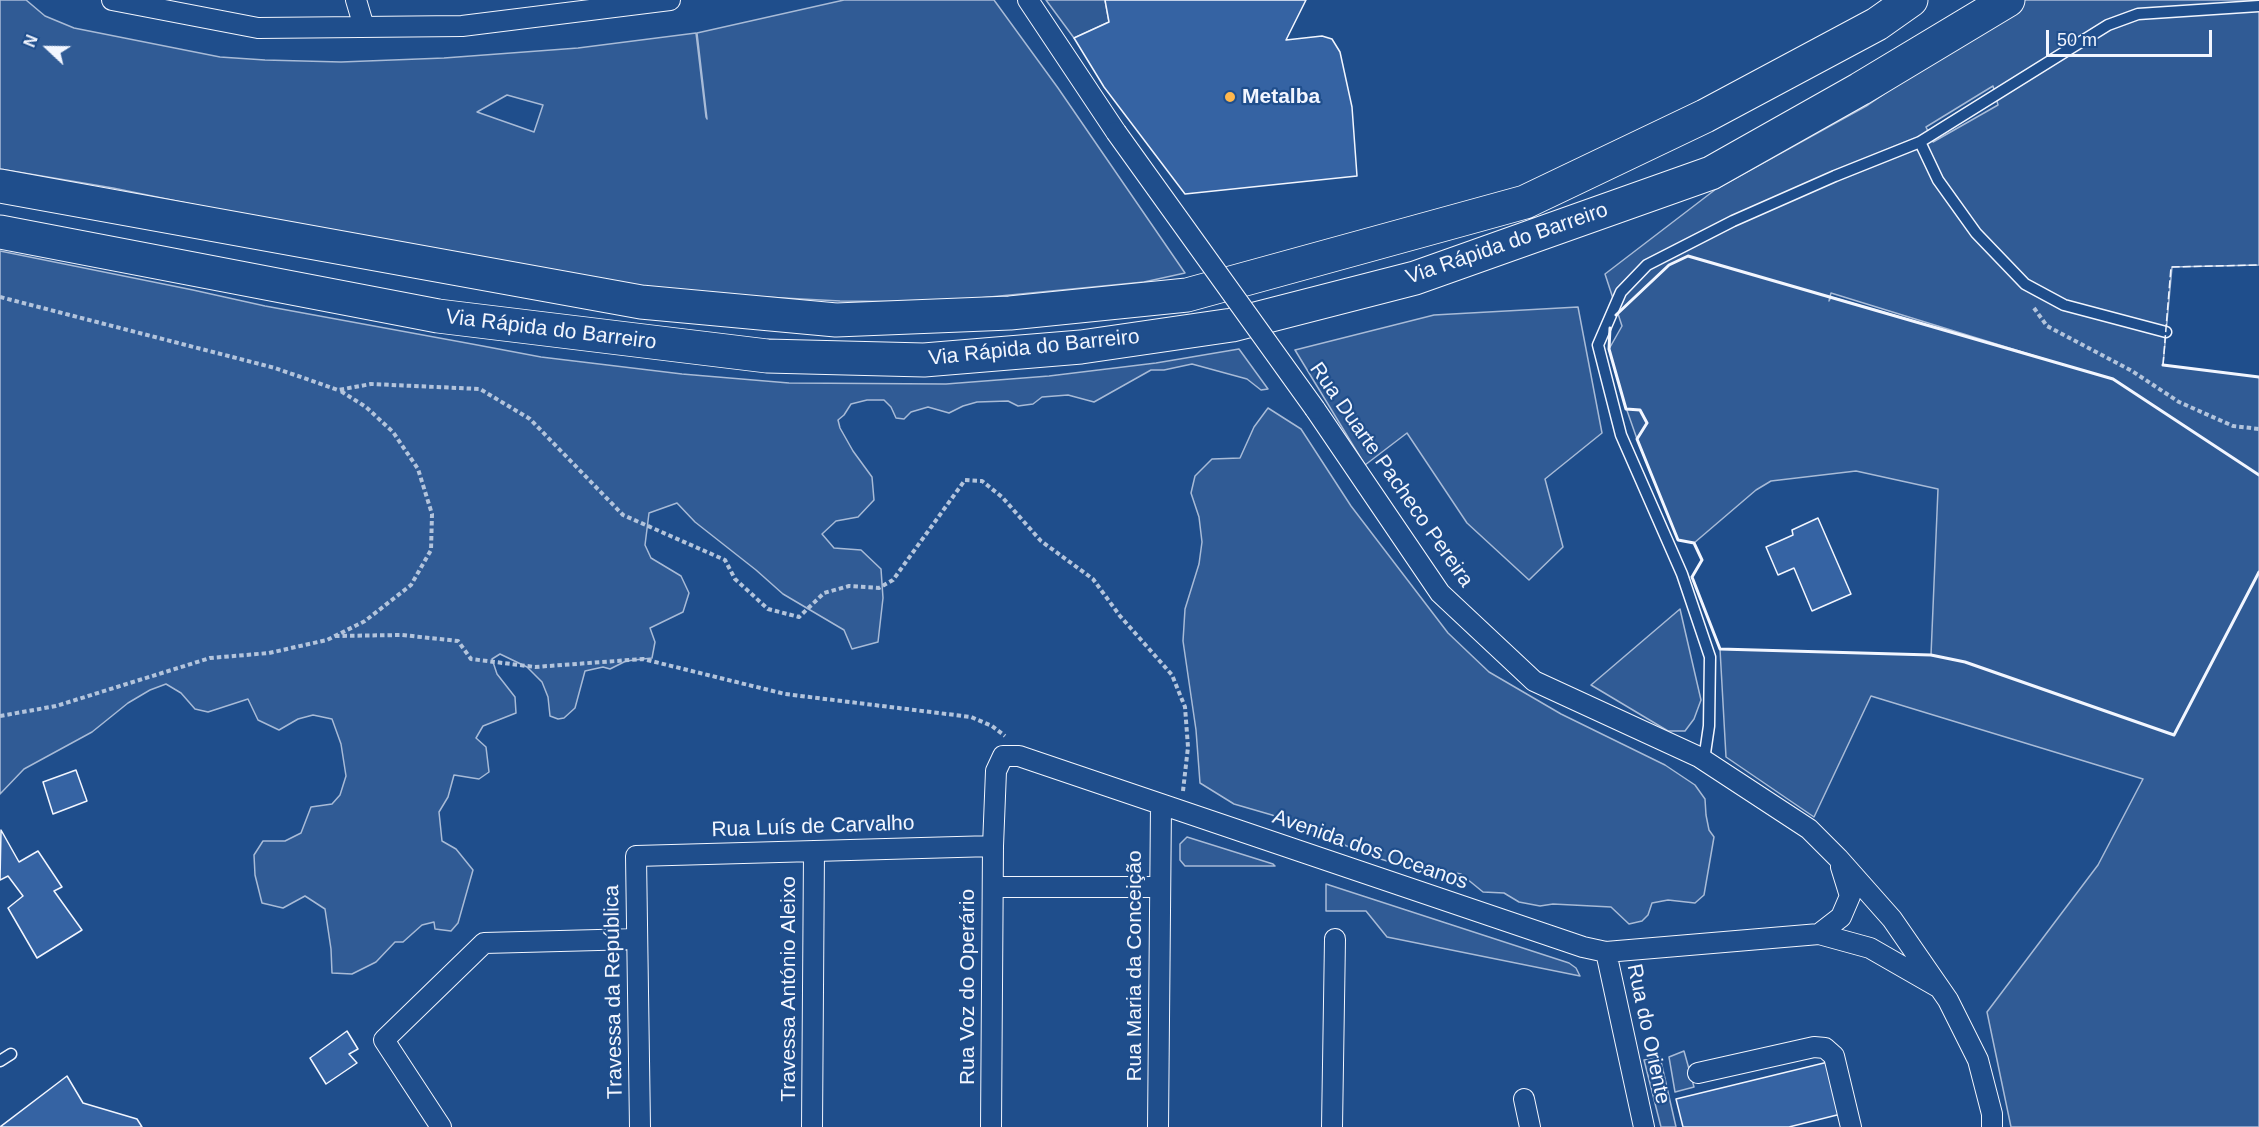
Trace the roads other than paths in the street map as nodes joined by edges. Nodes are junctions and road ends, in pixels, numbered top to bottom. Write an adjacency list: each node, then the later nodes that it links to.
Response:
1 (112, 0): 8 (street)
2 (356, 0): 8 (street)
3 (670, 0): 8 (street)
4 (1028, 0): 13 (street, Rua Duarte Pacheco Pereira, bridge)
5 (1911, 0): 10 (highway, Via Rápida do Barreiro)
6 (2008, 0): 11 (highway, Via Rápida do Barreiro)
7 (2259, 6): 9 (lane)
8 (363, 27)
9 (1920, 142): 12 (lane); 13 (lane)
10 (0, 186)
11 (0, 232)
12 (2166, 332)
13 (1704, 760): 18 (street, Rua Duarte Pacheco Pereira)
14 (1161, 805): 15 (street, Avenida dos Oceanos); 20 (street, Rua Maria da Conceição); 24 (street, Avenida dos Oceanos)
15 (993, 846): 16 (street, Rua Luís de Carvalho); 19 (street, Rua Voz do Operário)
16 (814, 851): 17 (street, Rua Luís de Carvalho); 32 (street, Travessa António Aleixo)
17 (636, 856): 22 (street, Travessa da República)
18 (1838, 858): 21 (street); 25 (street, Rua Duarte Pacheco Pereira)
19 (993, 887): 20 (street); 33 (street, Rua Voz do Operário)
20 (1160, 887): 34 (street, Rua Maria da Conceição)
21 (1819, 934): 24 (street, Avenida dos Oceanos); 25 (street, Avenida dos Oceanos)
22 (636, 939): 30 (street); 31 (street, Travessa da República)
23 (1335, 939): 35 (street)
24 (1606, 952): 37 (street, Rua do Oriente)
25 (1938, 987): 39 (street, Rua Duarte Pacheco Pereira)
26 (11, 1054): 27 (lane)
27 (0, 1061)
28 (1698, 1073): 38 (street)
29 (1524, 1099): 36 (street)
30 (441, 1127)
31 (640, 1127)
32 (812, 1127)
33 (991, 1127)
34 (1158, 1127)
35 (1332, 1127)
36 (1530, 1127)
37 (1644, 1127)
38 (1851, 1127)
39 (1992, 1127)

